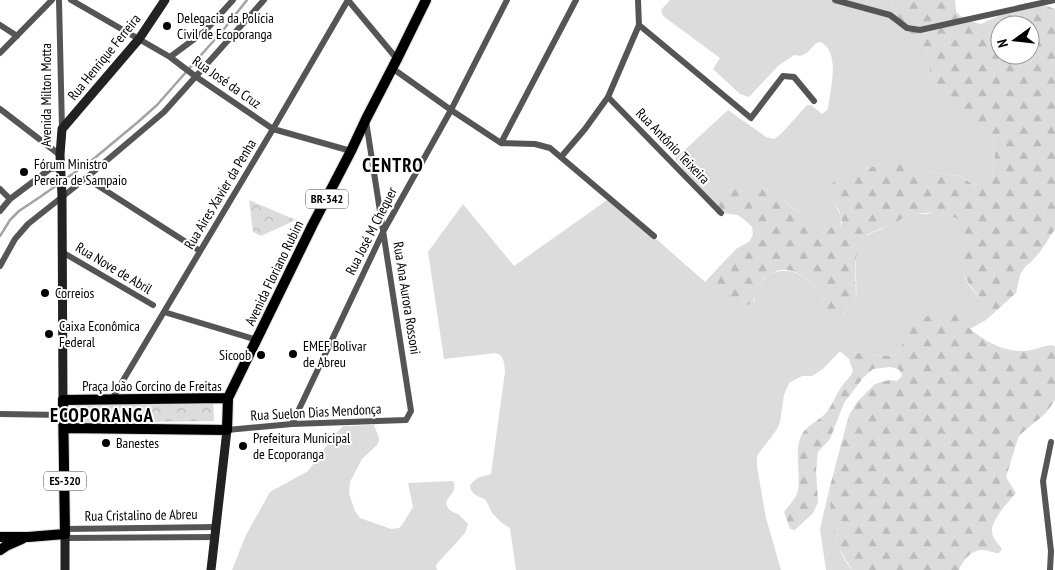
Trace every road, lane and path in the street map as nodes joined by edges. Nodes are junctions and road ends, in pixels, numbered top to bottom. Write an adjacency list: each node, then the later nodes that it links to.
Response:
1 (52, 0): 16 (street)
2 (59, 0): 27 (street, Avenida Milton Motta)
3 (71, 0): 17 (street, Rua José da Cruz)
4 (165, 0): 17 (street, Rua Henrique Ferreira)
5 (232, 0): 19 (street)
6 (264, 0): 21 (street)
7 (348, 0): 20 (street); 28 (street, Rua Aires Xavier da Penha)
8 (426, 0): 20 (main road, Avenida Floriano Rubim / BR-342)
9 (507, 0): 25 (street, Rua José M Chequer)
10 (576, 0): 29 (street)
11 (638, 0): 14 (street)
12 (835, 0): 13 (street)
13 (1055, 0)
14 (639, 25): 22 (street); 23 (street)
15 (0, 26): 16 (street)
16 (17, 36): 18 (street)
17 (139, 39): 19 (street, Rua José da Cruz); 27 (street, Rua Henrique Ferreira)
18 (0, 53)
19 (170, 57): 21 (street, Rua José da Cruz)
20 (395, 64): 25 (street); 26 (main road, Avenida Floriano Rubim / BR-342)
21 (196, 76): 28 (street, Rua José da Cruz); 34 (street)
22 (608, 97): 32 (street); 39 (street, Rua Antônio Teixeira)
23 (814, 101)
24 (0, 109): 31 (street)
25 (451, 110): 29 (street); 40 (street, Rua José M Chequer)
26 (366, 119): 30 (main road, Avenida Floriano Rubim / BR-342); 40 (street, Rua Ana Aurora Rossoni)
27 (62, 129): 31 (street, Avenida Milton Motta)
28 (273, 129): 30 (street, Rua José da Cruz); 42 (street, Rua Aires Xavier da Penha)
29 (501, 143): 32 (street)
30 (351, 151): 47 (main road, Avenida Floriano Rubim / BR-342)
31 (60, 154): 33 (street, Avenida Milton Motta)
32 (561, 157): 41 (street)
33 (60, 168): 36 (street, Avenida Milton Motta); 37 (street)
34 (86, 178): 36 (street); 42 (street)
35 (0, 188): 37 (street)
36 (62, 196): 43 (street, Avenida Milton Motta); 44 (street)
37 (10, 198): 38 (street)
38 (0, 211)
39 (721, 213)
40 (384, 230): 53 (street, Rua Ana Aurora Rossoni); 54 (street, Rua José M Chequer)
41 (654, 236)
42 (200, 251): 46 (street, Rua Aires Xavier da Penha)
43 (62, 252): 45 (street, Rua Nove de Abril); 50 (street, Avenida Milton Motta)
44 (0, 266)
45 (153, 305)
46 (164, 312): 47 (street); 49 (street, Rua Aires Xavier da Penha)
47 (257, 340): 48 (main road, Avenida Floriano Rubim / BR-342)
48 (228, 398): 49 (main road, Praça João Corcino de Freitas); 56 (main road, Praça João Corcino de Freitas / BR-342)
49 (112, 399): 50 (main road, Praça João Corcino de Freitas)
50 (63, 400): 52 (main road, Praça João Corcino de Freitas / ES-320)
51 (0, 414): 52 (street)
52 (63, 415): 55 (main road, Praça João Corcino de Freitas / ES-320)
53 (406, 420): 54 (street, Rua Suelon Dias Mendonça)
54 (292, 424): 56 (street, Rua Suelon Dias Mendonça)
55 (64, 428): 56 (main road); 62 (main road, ES-320)
56 (227, 430): 58 (street, BR-342)
57 (1051, 442): 72 (street)
58 (217, 526): 59 (street, Rua Cristalino de Abreu); 64 (street, BR-342)
59 (158, 527): 61 (street, Rua Cristalino de Abreu); 68 (street)
60 (105, 528): 61 (street, Rua Cristalino de Abreu); 62 (street, Rua Cristalino de Abreu); 66 (street)
61 (131, 528): 67 (street)
62 (65, 534): 63 (main road); 66 (street, Rua Cristalino de Abreu); 70 (street)
63 (28, 537): 65 (main road); 69 (main road)
64 (216, 537): 68 (street, Rua Cristalino de Abreu); 71 (street, BR-342)
65 (0, 538)
66 (105, 538): 67 (street, Rua Cristalino de Abreu)
67 (131, 538): 68 (street, Rua Cristalino de Abreu)
68 (158, 538)
69 (0, 550)
70 (65, 570)
71 (211, 570)
72 (1050, 570)

